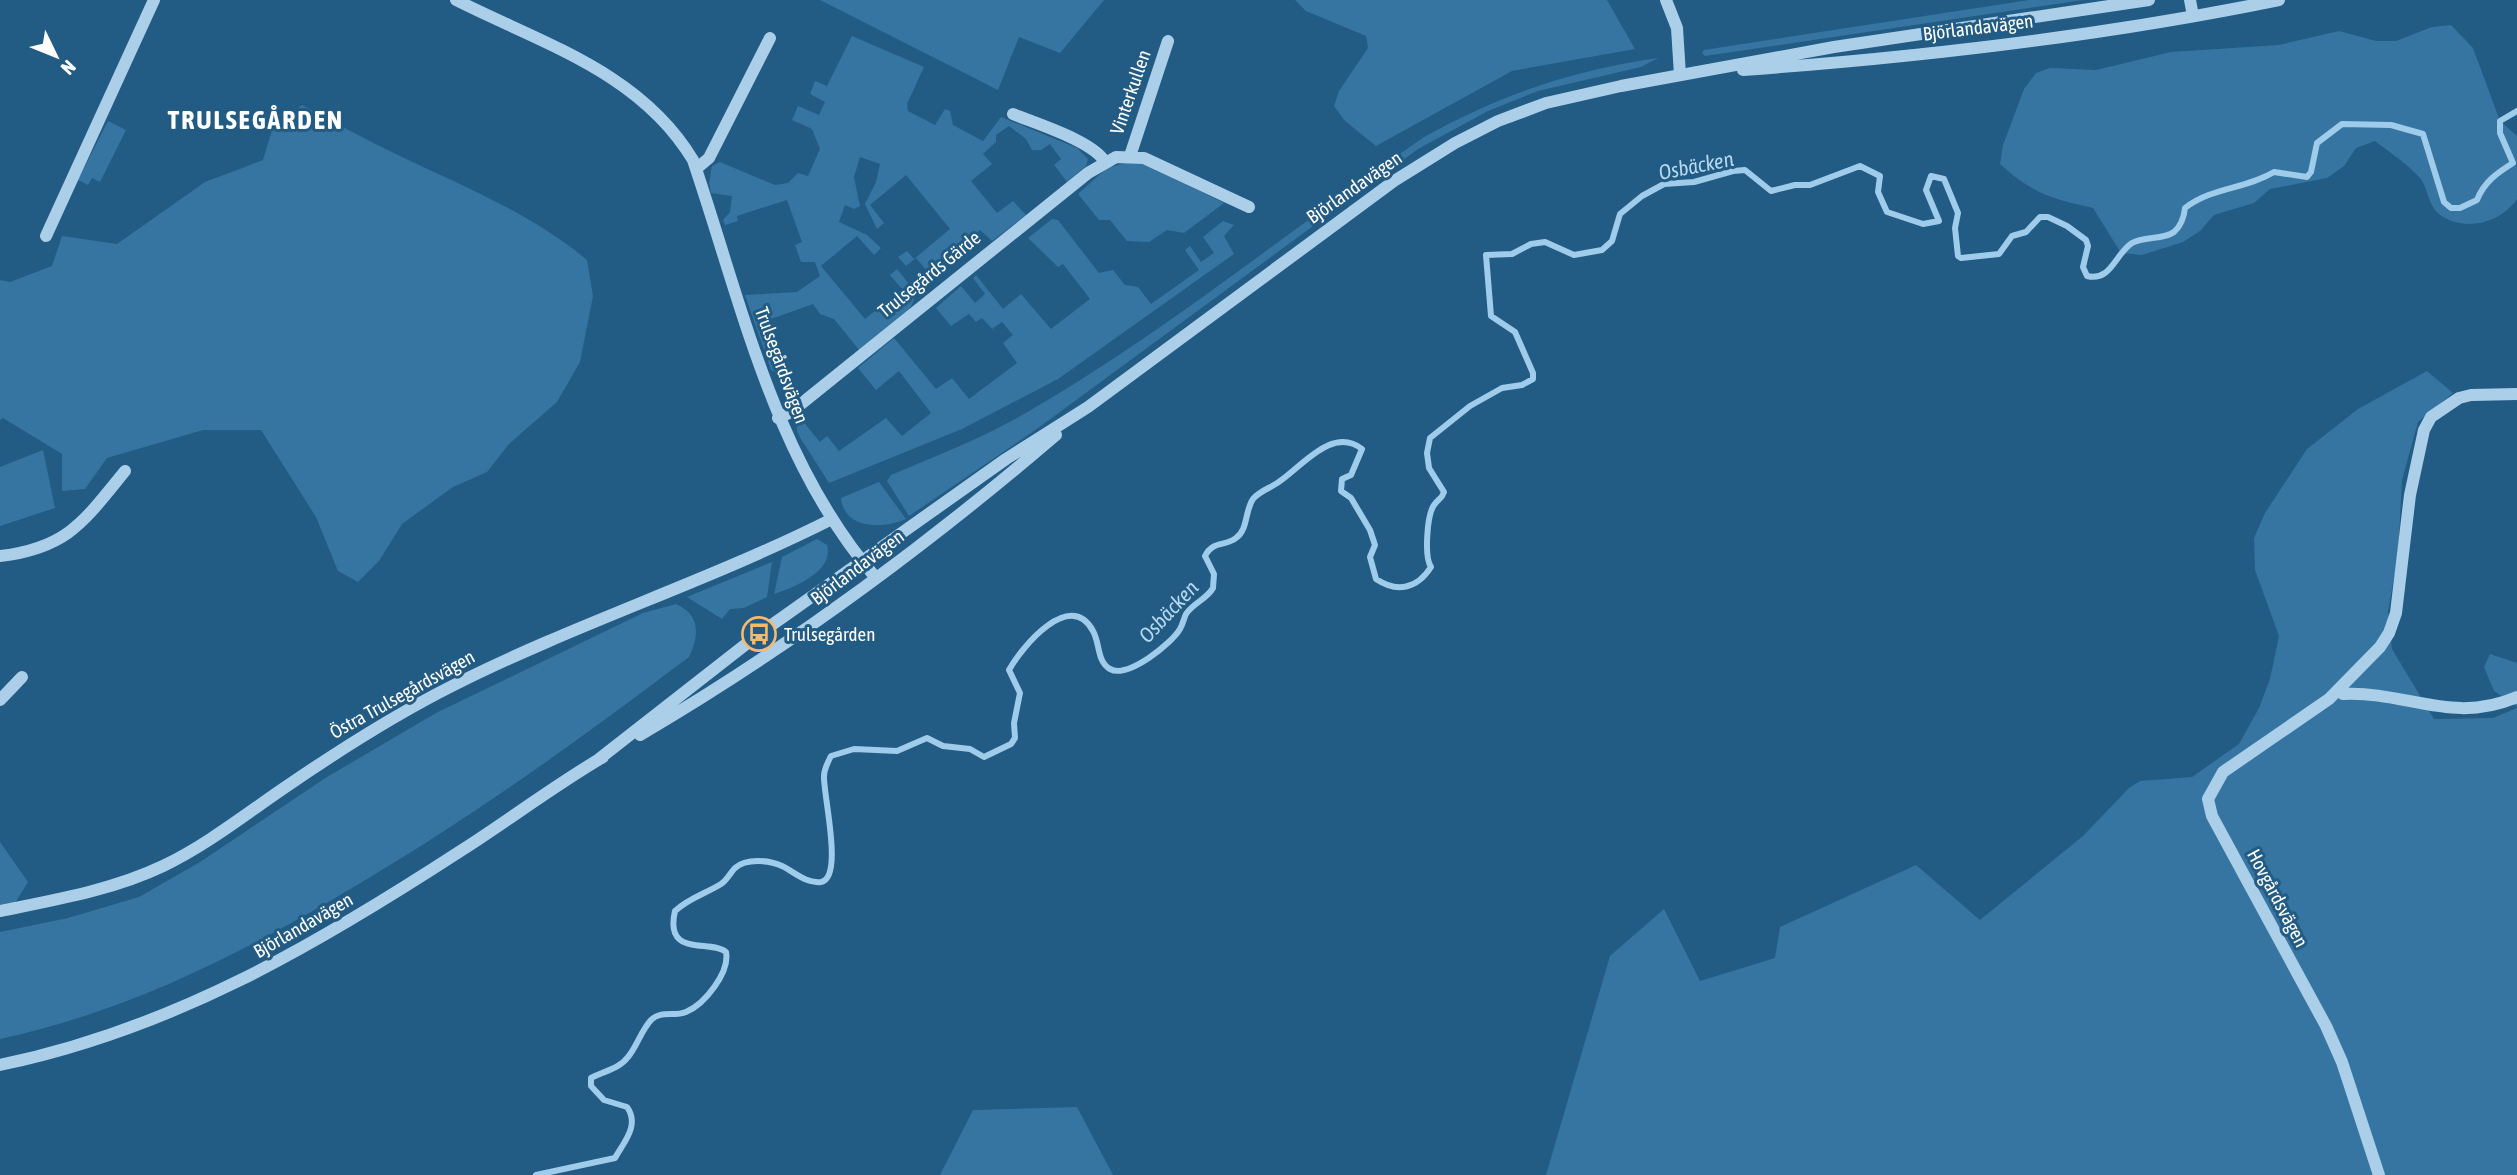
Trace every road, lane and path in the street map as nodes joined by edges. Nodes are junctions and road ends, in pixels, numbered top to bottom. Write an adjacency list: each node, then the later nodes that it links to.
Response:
1 (154, 0): 16 (street)
2 (456, 0): 14 (street, Trulsegårdsvägen)
3 (1666, 0): 10 (street)
4 (2149, 0): 10 (street, Björlandavägen)
5 (2190, 0): 7 (street)
6 (2279, 0): 7 (street, Björlandavägen)
7 (2193, 16): 10 (street, Björlandavägen)
8 (770, 38): 14 (street)
9 (1168, 41): 12 (street, Vinterkullen)
10 (1680, 75): 18 (street, Björlandavägen)
11 (1013, 114): 13 (street)
12 (1130, 156): 13 (street, Trulsegårds Gärde); 15 (street)
13 (1105, 162): 19 (street, Trulsegårds Gärde)
14 (696, 169): 19 (street, Trulsegårdsvägen)
15 (1249, 207)
16 (46, 236)
17 (2517, 394): 26 (street, Hovgårdsvägen)
18 (1088, 407): 23 (street, Björlandavägen); 24 (street, Björlandavägen)
19 (778, 418): 21 (street, Trulsegårdsvägen)
20 (125, 471): 22 (street)
21 (832, 519): 23 (street, Trulsegårdsvägen); 30 (street, Östra Trulsegårdsvägen)
22 (0, 556)
23 (861, 561): 24 (street, Trulsegårdsvägen); 29 (street, Björlandavägen)
24 (876, 578): 29 (street, Björlandavägen)
25 (22, 677): 28 (street)
26 (2338, 690): 27 (street); 32 (street, Hovgårdsvägen)
27 (2517, 697)
28 (0, 700)
29 (599, 759): 31 (street, Björlandavägen)
30 (0, 911)
31 (0, 1065)
32 (2379, 1175)

